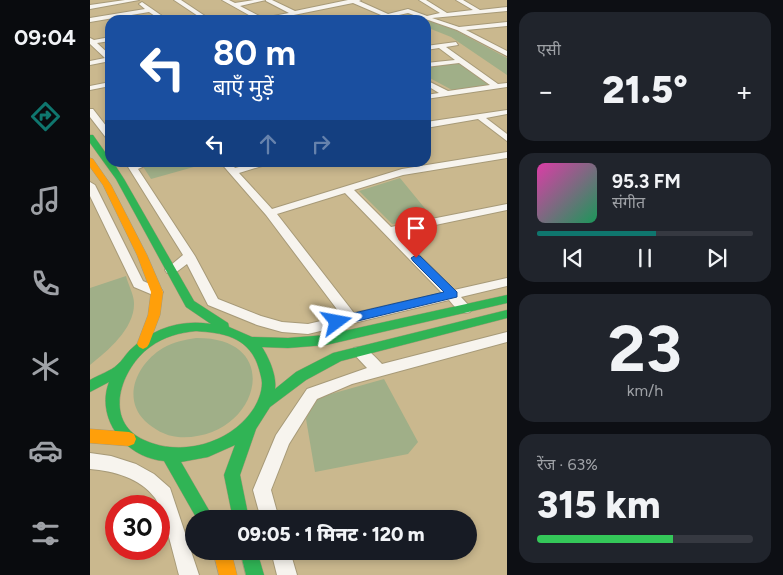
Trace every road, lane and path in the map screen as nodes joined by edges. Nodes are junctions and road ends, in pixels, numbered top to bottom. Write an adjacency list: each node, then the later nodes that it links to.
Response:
1 (136, 0): 12 (street); 15 (street)
2 (177, 0): 20 (street)
3 (226, 0): 11 (street)
4 (263, 0): 11 (street)
5 (268, 0): 17 (street)
6 (354, 0): 13 (street); 23 (street)
7 (422, 0): 26 (street)
8 (459, 0): 16 (street)
9 (500, 3): 14 (street)
10 (316, 4): 13 (street)
11 (235, 5): 21 (street)
12 (90, 7)
13 (324, 7): 17 (street)
14 (507, 8): 16 (street)
15 (149, 10): 18 (street); 19 (street)
16 (480, 12): 26 (street)
17 (294, 13): 22 (street)
18 (119, 15)
19 (157, 15)
20 (200, 15)
21 (252, 15)
22 (285, 15)
23 (386, 15)
24 (392, 15): 25 (street)
25 (418, 15)
26 (447, 15): 29 (street)
27 (105, 17): 30 (street)
28 (431, 18): 29 (street)
29 (438, 19): 32 (street)
30 (90, 20)
31 (507, 24): 32 (street)
32 (459, 29): 37 (street)
33 (105, 39): 34 (street)
34 (91, 41): 40 (street)
35 (507, 42): 37 (street)
36 (456, 44): 38 (street)
37 (490, 44): 41 (street)
38 (440, 46): 39 (street); 43 (street)
39 (431, 47)
40 (105, 54)
41 (507, 54)
42 (105, 60): 44 (street)
43 (460, 61): 45 (street); 49 (street)
44 (90, 63)
45 (431, 64)
46 (105, 85): 50 (street)
47 (431, 85): 51 (street)
48 (507, 85): 49 (street)
49 (496, 86): 51 (street)
50 (90, 88)
51 (447, 94): 52 (street)
52 (431, 96)
53 (90, 111): 57 (street)
54 (507, 112): 55 (street)
55 (480, 117): 56 (street); 59 (street)
56 (431, 124)
57 (105, 130)
58 (90, 137): 61 (street)
59 (507, 138)
60 (507, 155): 69 (street)
61 (105, 158)
62 (90, 161): 76 (street)
63 (111, 167): 74 (street)
64 (132, 167): 73 (street)
65 (228, 167): 67 (street)
66 (252, 167): 67 (street)
67 (232, 172): 71 (street)
68 (90, 185): 76 (street)
69 (347, 189): 71 (street); 72 (street)
70 (507, 207): 72 (street)
71 (270, 214): 81 (street)
72 (389, 230): 77 (street)
73 (188, 256): 74 (street); 81 (street)
74 (171, 270): 82 (street)
75 (507, 282): 77 (street)
76 (156, 292): 85 (street)
77 (453, 294): 79 (street); 81 (street)
78 (507, 300): 79 (street)
79 (465, 309): 84 (street)
80 (507, 314): 86 (street)
81 (351, 318)
82 (230, 330): 84 (street); 85 (street)
83 (507, 337): 88 (street)
84 (251, 342): 90 (street)
85 (143, 344): 87 (street)
86 (359, 352): 88 (street); 90 (street)
87 (119, 371): 89 (street); 93 (street)
88 (380, 371): 98 (street)
89 (90, 386)
90 (266, 404): 91 (street)
91 (249, 428): 94 (street); 97 (street)
92 (90, 436): 93 (street)
93 (129, 439): 94 (street)
94 (169, 456): 96 (street)
95 (90, 461): 102 (street)
96 (201, 510)
97 (239, 510)
98 (268, 510)
99 (224, 560): 103 (street)
100 (251, 560): 104 (street)
101 (283, 560): 105 (street)
102 (189, 575)
103 (228, 575)
104 (255, 575)
105 (287, 575)

